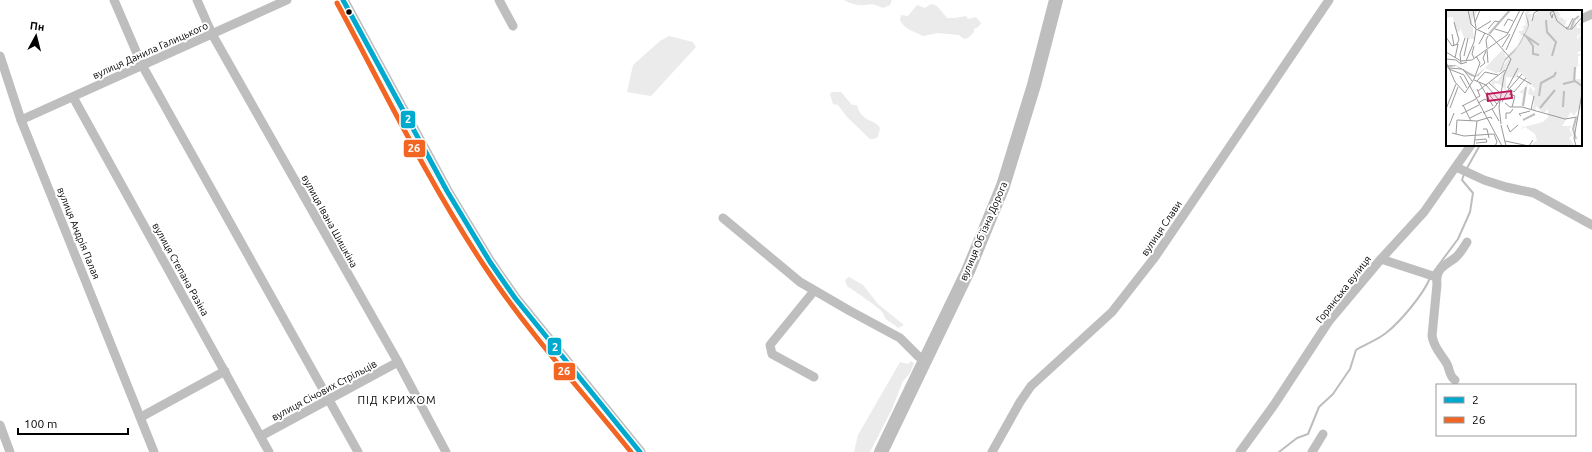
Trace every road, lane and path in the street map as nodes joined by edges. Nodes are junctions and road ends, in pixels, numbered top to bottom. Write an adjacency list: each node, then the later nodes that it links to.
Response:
1 (114, 0): 13 (street)
2 (197, 0): 11 (street, вулиця Івана Шишкіна)
3 (287, 0): 11 (street, вулиця Данила Галицького)
4 (343, 0): 39 (street)
5 (499, 0): 10 (street)
6 (1056, 0): 24 (highway, вулиця Обʼїзна Дорога)
7 (1329, 0): 41 (street, вулиця Слави)
8 (1592, 14): 9 (street)
9 (1582, 19)
10 (513, 26)
11 (212, 34): 13 (street, вулиця Данила Галицького); 25 (street, вулиця Івана Шишкіна)
12 (0, 56): 15 (street, вулиця Андрія Палая)
13 (142, 65): 14 (street, вулиця Данила Галицького); 29 (street)
14 (73, 96): 15 (street, вулиця Данила Галицького); 26 (street, вулиця Степана Разіна)
15 (22, 120): 30 (street, вулиця Андрія Палая)
16 (1471, 146): 17 (street, Горянська вулиця)
17 (1463, 170): 19 (street); 21 (street, Горянська вулиця)
18 (723, 218): 23 (street)
19 (1592, 225)
20 (1467, 242): 22 (street)
21 (1381, 259): 22 (street); 42 (street, Горянська вулиця)
22 (1436, 277): 28 (street)
23 (814, 291): 24 (street); 27 (street)
24 (925, 361): 40 (highway, вулиця Обʼїзна Дорога)
25 (398, 362): 29 (street, вулиця Січових Стрільців); 38 (street, вулиця Івана Шишкіна)
26 (225, 371): 30 (street); 33 (street, вулиця Степана Разіна)
27 (814, 377)
28 (1455, 380)
29 (329, 399): 33 (street, вулиця Січових Стрільців); 37 (street)
30 (141, 417): 35 (street, вулиця Андрія Палая)
31 (0, 425): 34 (street)
32 (1323, 434): 43 (street)
33 (261, 436): 36 (street, вулиця Степана Разіна)
34 (10, 452)
35 (154, 452)
36 (269, 452)
37 (358, 452)
38 (446, 452)
39 (640, 452)
40 (881, 452)
41 (992, 452)
42 (1240, 452)
43 (1312, 452)

